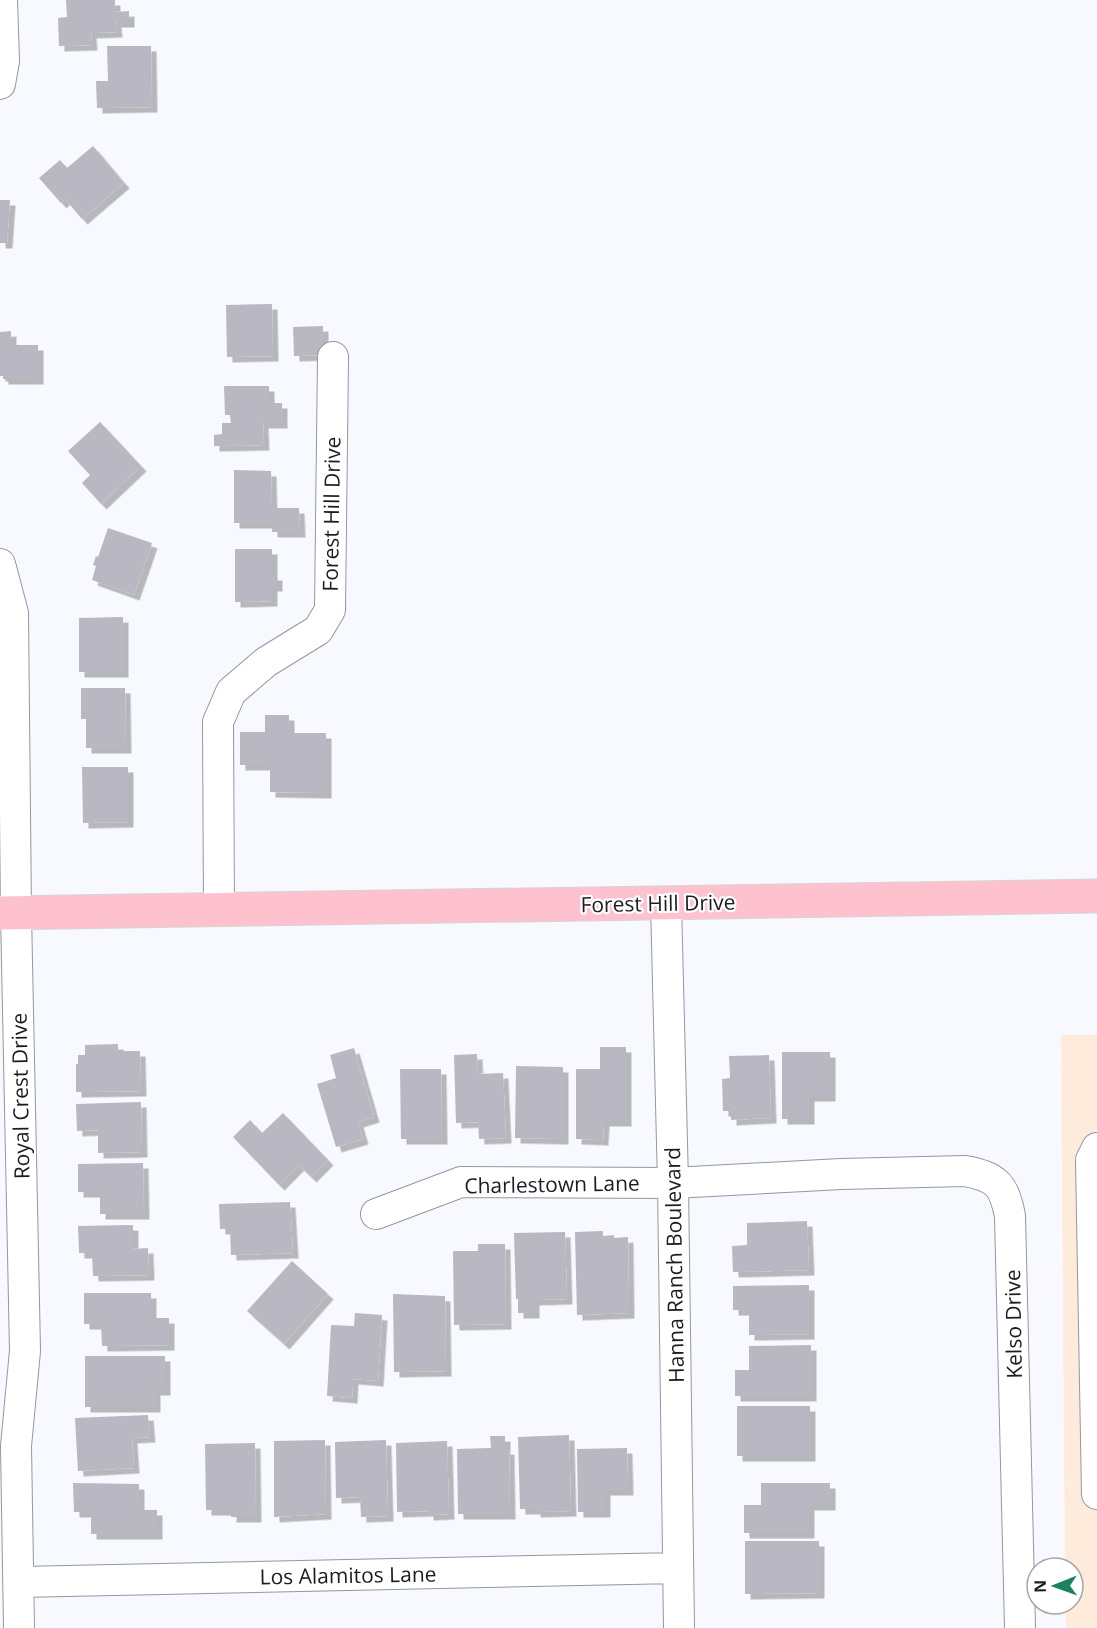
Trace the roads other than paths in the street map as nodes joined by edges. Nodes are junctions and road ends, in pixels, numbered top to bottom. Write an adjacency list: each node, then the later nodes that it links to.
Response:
1 (2, 0): 2 (street)
2 (1, 83)
3 (333, 357): 7 (street, Forest Hill Drive)
4 (0, 564): 8 (street, Royal Crest Drive)
5 (1097, 896): 6 (main road, Forest Hill Drive)
6 (666, 903): 7 (main road, Forest Hill Drive); 11 (street, Hanna Ranch Boulevard)
7 (219, 909): 8 (main road, Forest Hill Drive)
8 (8, 913): 15 (street, Royal Crest Drive)
9 (1097, 1148): 13 (street)
10 (841, 1174): 11 (street, Charlestown Lane); 18 (street, Kelso Drive)
11 (673, 1183): 12 (street, Charlestown Lane); 14 (street, Hanna Ranch Boulevard)
12 (376, 1214)
13 (1097, 1494)
14 (678, 1568): 15 (street, Los Alamitos Lane); 17 (street, Hanna Ranch Boulevard)
15 (19, 1581): 16 (street, Royal Crest Drive)
16 (19, 1628)
17 (679, 1628)
18 (1020, 1628)

